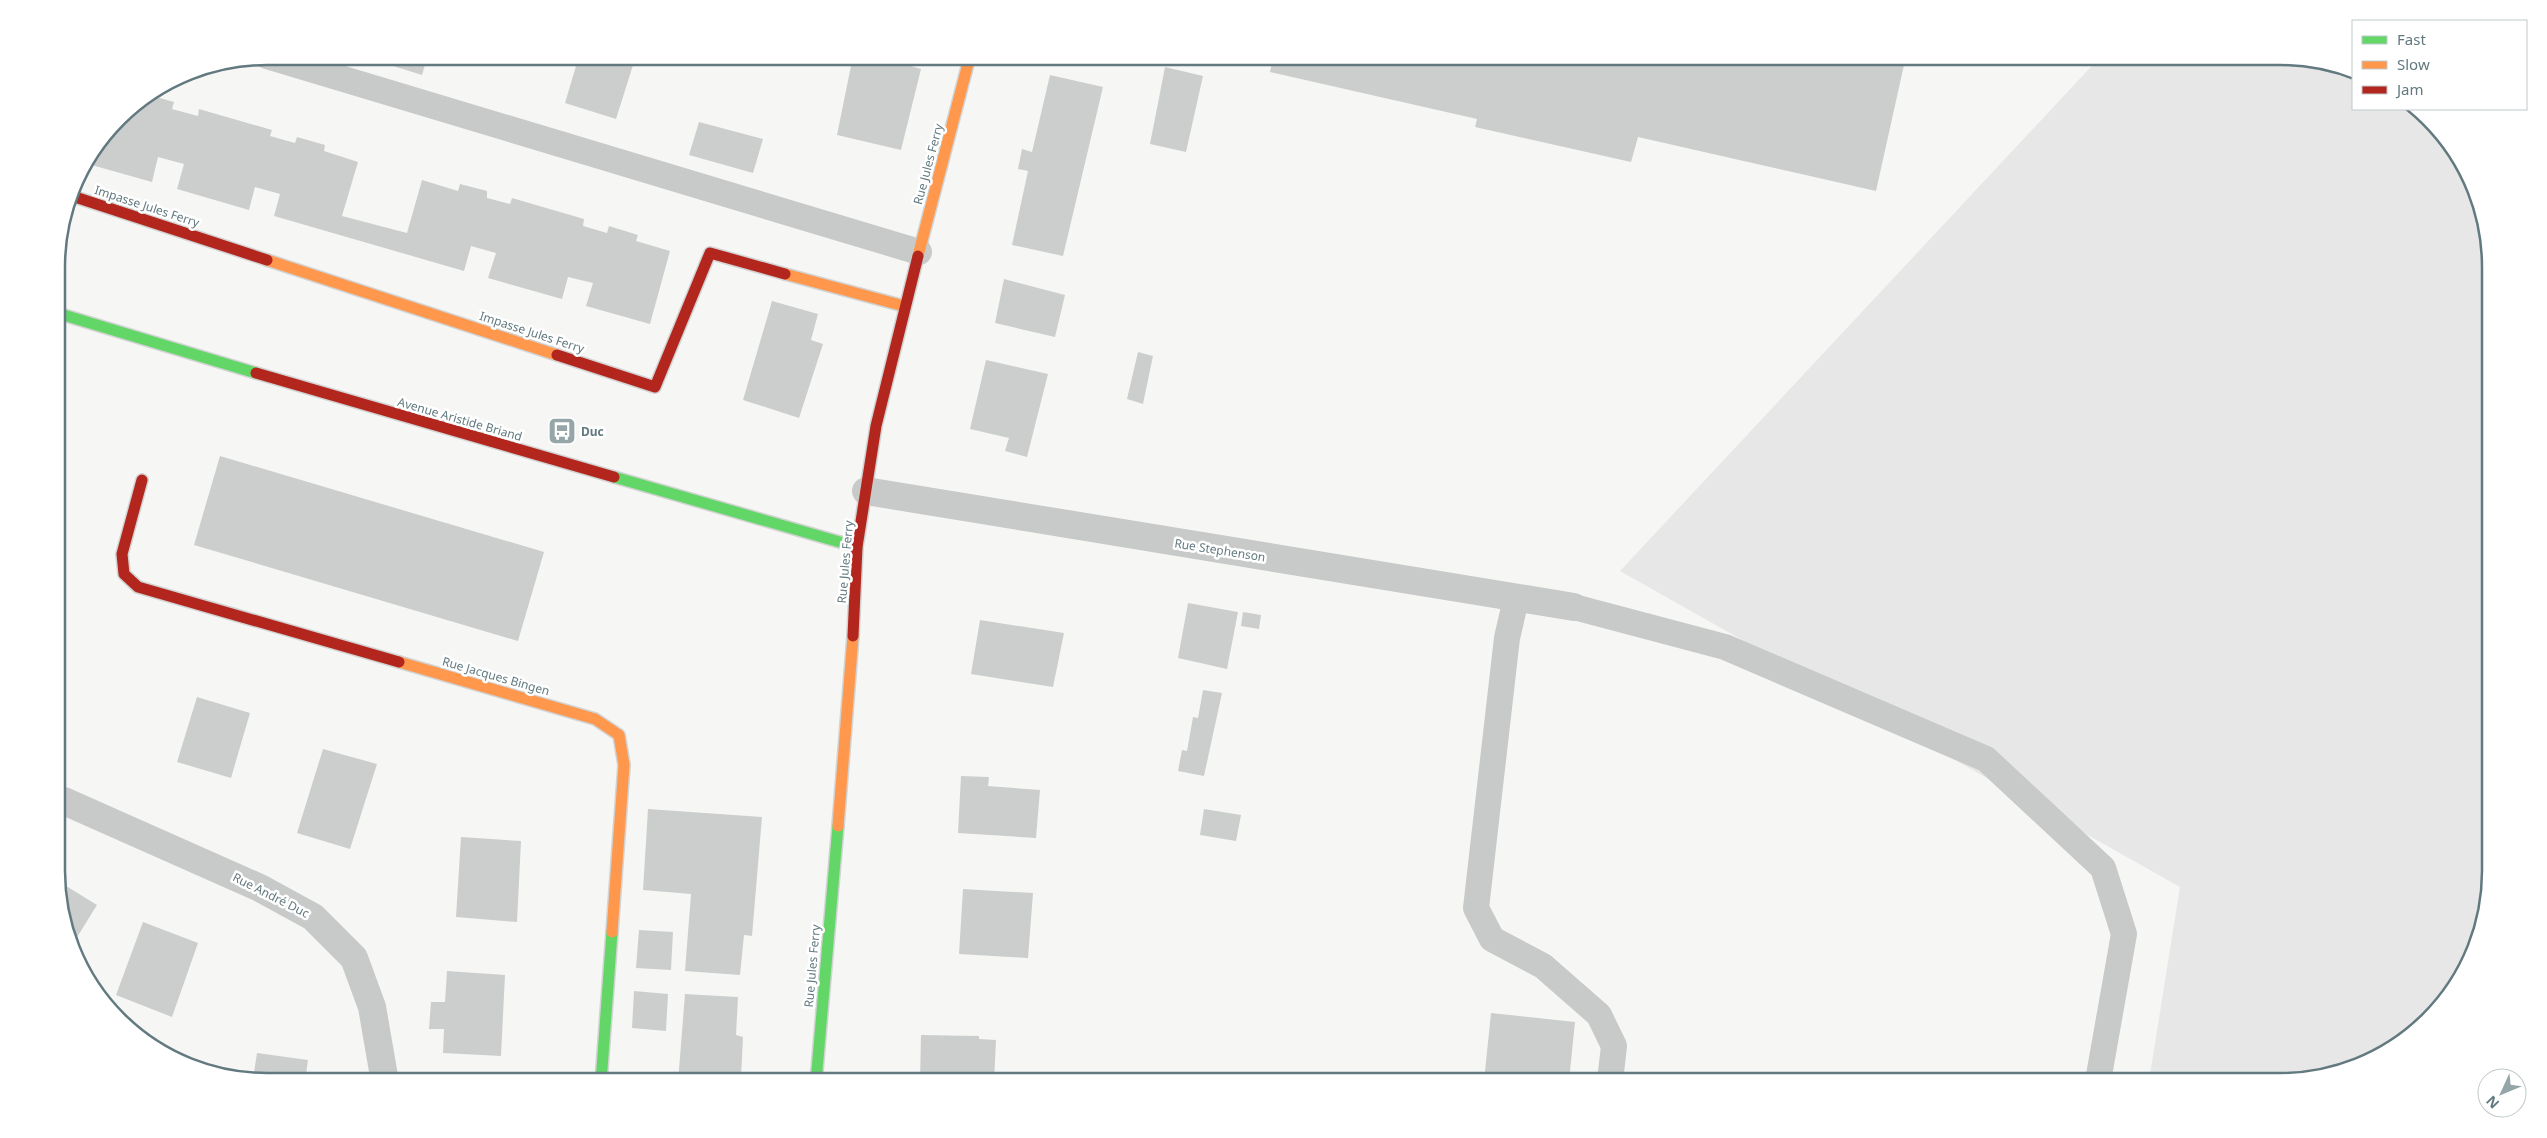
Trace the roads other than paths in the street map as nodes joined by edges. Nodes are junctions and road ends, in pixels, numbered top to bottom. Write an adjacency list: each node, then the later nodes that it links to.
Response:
1 (297, 65): 4 (lane)
2 (968, 65): 4 (street, Rue Jules Ferry)
3 (77, 198): 5 (street, Impasse Jules Ferry)
4 (919, 252): 5 (street, Rue Jules Ferry)
5 (904, 306): 8 (street, Rue Jules Ferry)
6 (65, 315): 9 (street, Avenue Aristide Briand)
7 (142, 480): 14 (street, Rue Jacques Bingen)
8 (866, 491): 9 (street, Rue Jules Ferry); 10 (street, Rue Stephenson)
9 (858, 547): 15 (street, Rue Jules Ferry)
10 (1516, 599): 11 (street, Rue Stephenson); 16 (lane)
11 (1574, 607): 17 (lane)
12 (65, 800): 13 (street, Rue André Duc)
13 (383, 1073)
14 (602, 1073)
15 (817, 1073)
16 (1611, 1073)
17 (2099, 1073)

